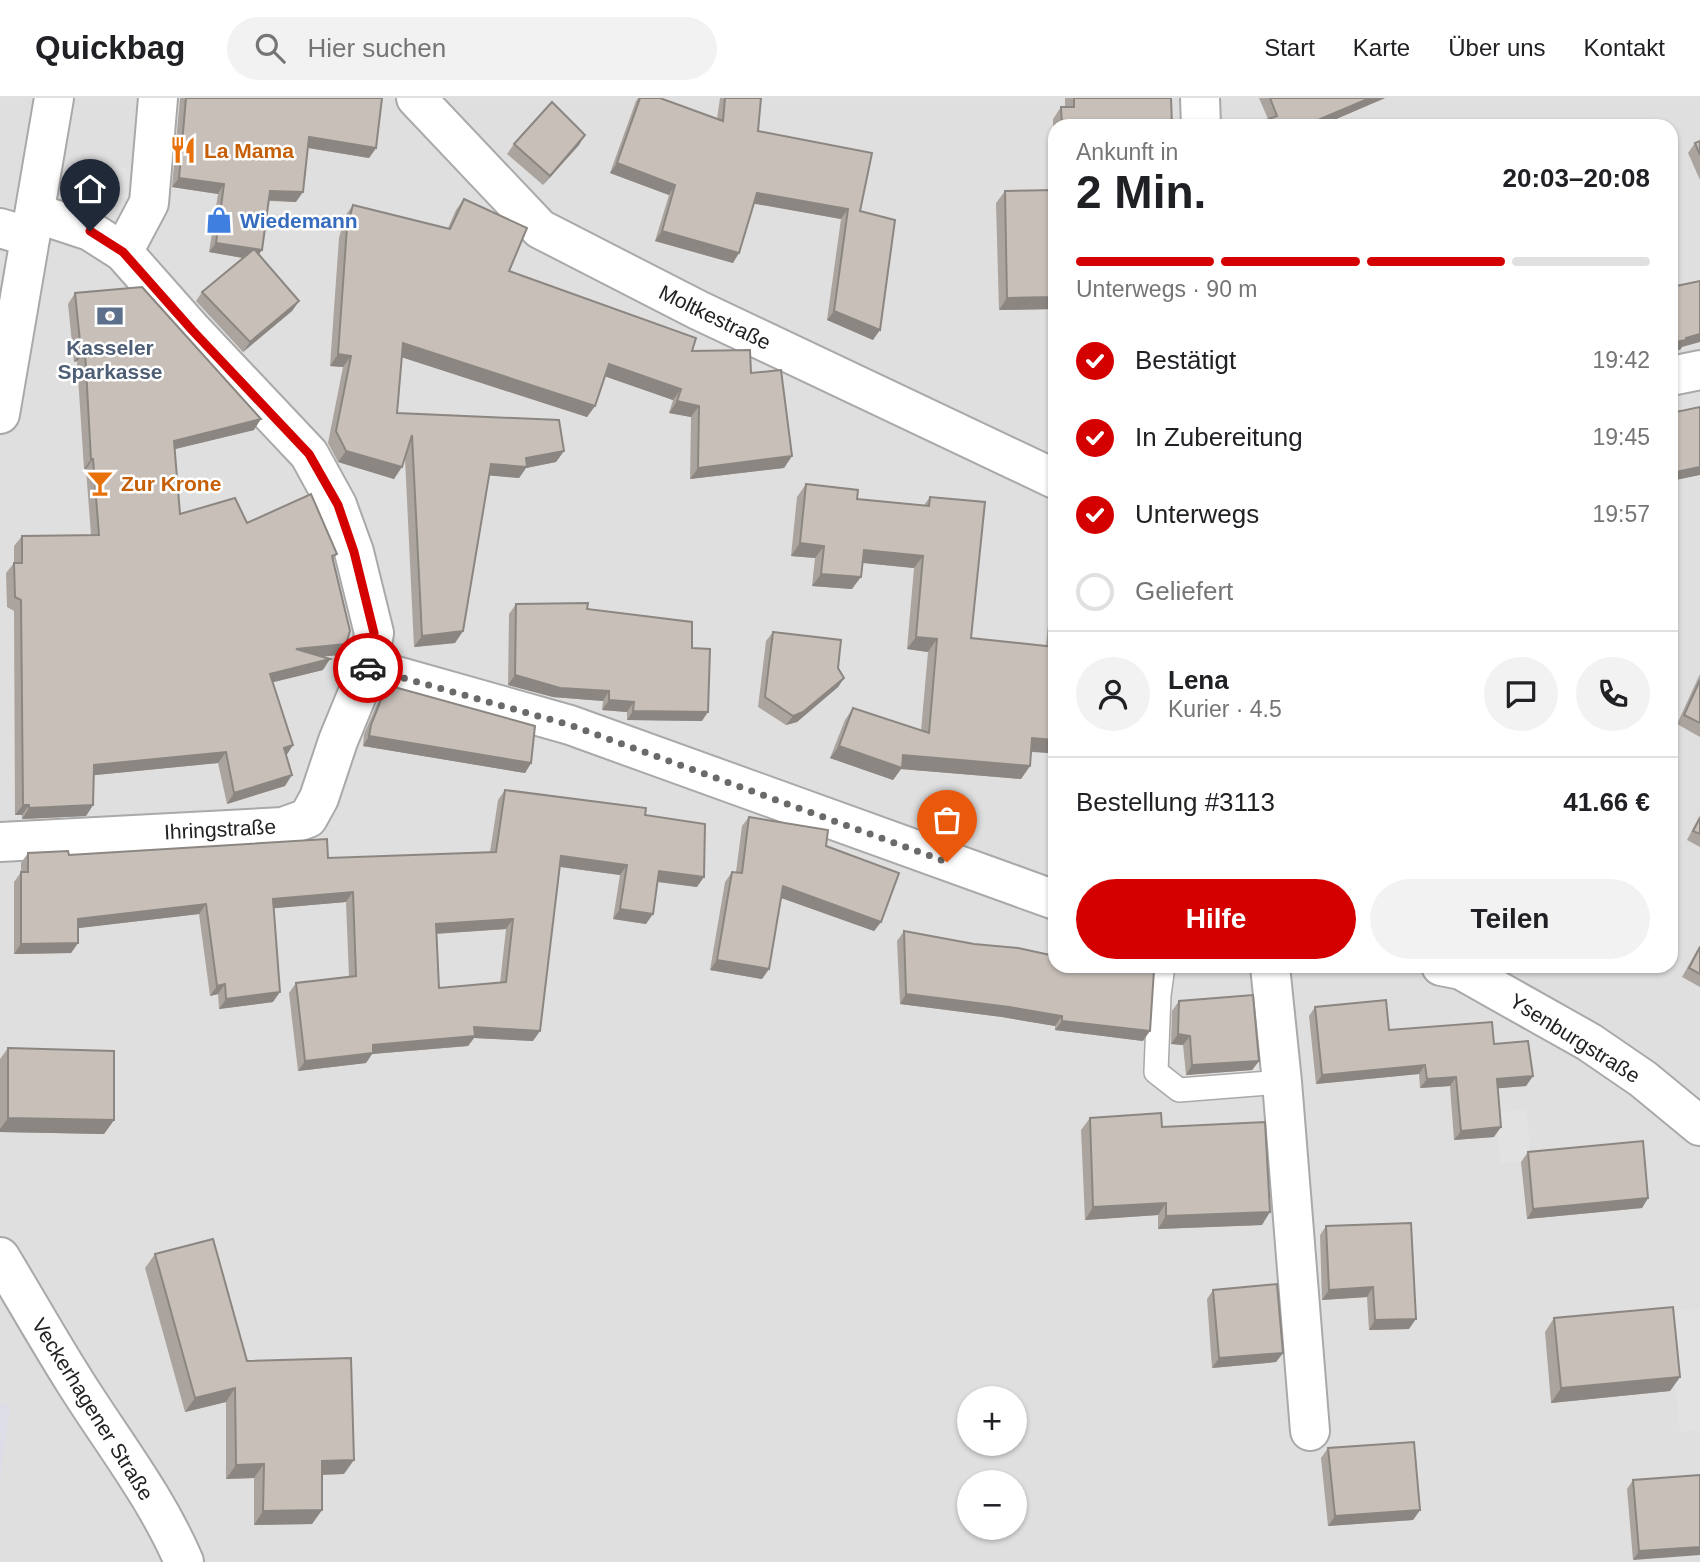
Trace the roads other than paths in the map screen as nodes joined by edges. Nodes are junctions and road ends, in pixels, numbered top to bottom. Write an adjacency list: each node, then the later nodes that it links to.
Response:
1 (54, 98): 6 (street)
2 (158, 98): 7 (street)
3 (416, 98): 11 (street, Moltkestraße)
4 (1200, 98): 5 (street)
5 (1201, 119)
6 (22, 226): 7 (street, Ihringstraße); 10 (street)
7 (123, 252): 12 (street, Ihringstraße)
8 (1700, 369): 9 (street)
9 (1678, 374)
10 (0, 414)
11 (1048, 475)
12 (368, 668): 13 (street, Ihringstraße); 14 (street)
13 (0, 842)
14 (1048, 897)
15 (1162, 973): 18 (lane)
16 (1271, 973): 18 (street)
17 (1466, 973): 19 (street, Ysenburgstraße)
18 (1282, 1082): 22 (street)
19 (1700, 1126)
20 (0, 1257): 21 (street, Veckerhagener Straße)
21 (12, 1302): 23 (street, Veckerhagener Straße)
22 (1310, 1431)
23 (184, 1562)

